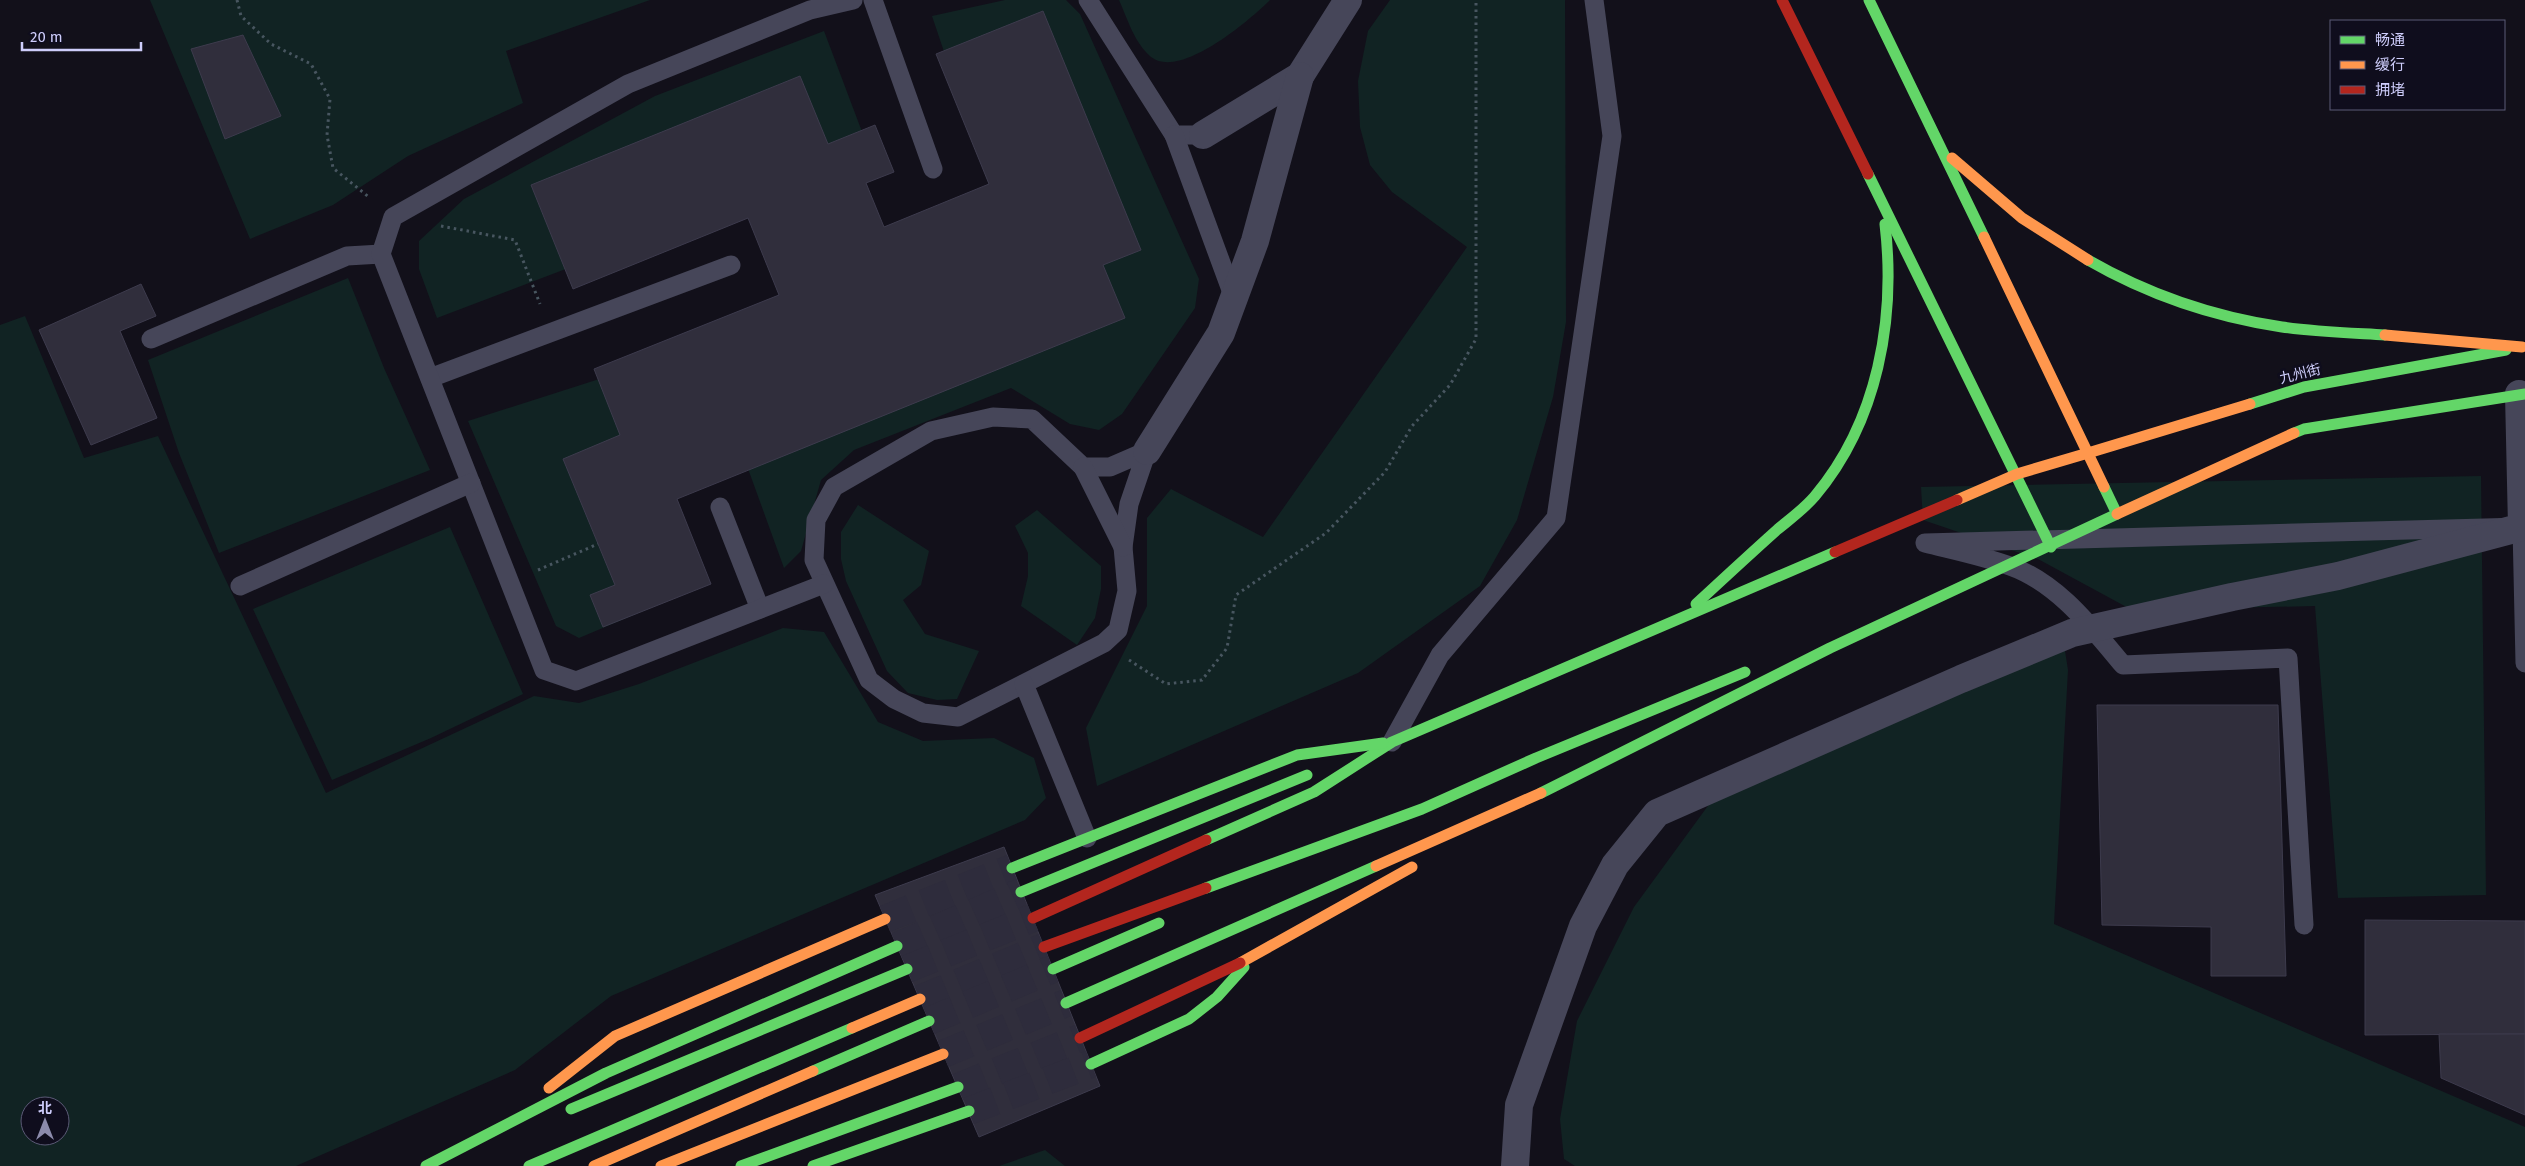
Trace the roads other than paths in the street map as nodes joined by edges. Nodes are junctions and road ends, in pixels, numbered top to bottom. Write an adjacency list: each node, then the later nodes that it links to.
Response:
1 (853, 0): 14 (lane)
2 (873, 0): 12 (lane)
3 (1088, 0): 9 (lane)
4 (1348, 0): 8 (street)
5 (1594, 0): 39 (lane)
6 (1782, 0): 13 (main road)
7 (1869, 0): 11 (main road)
8 (1300, 76): 10 (street); 16 (street)
9 (1174, 135): 10 (lane); 16 (lane)
10 (1204, 135)
11 (1938, 145): 18 (main road); 22 (main road)
12 (933, 169)
13 (1881, 200): 24 (main road); 34 (main road)
14 (381, 254): 17 (lane); 19 (lane)
15 (731, 265): 19 (lane)
16 (1234, 298): 21 (street)
17 (151, 339)
18 (2524, 347): 22 (main road, 九州街)
19 (430, 378): 25 (lane)
20 (2522, 394): 27 (main road); 28 (street)
21 (1147, 451): 23 (lane); 29 (lane)
22 (2088, 453): 24 (main road, 九州街); 27 (main road)
23 (1083, 467): 29 (lane); 31 (lane)
24 (2018, 474): 30 (main road); 34 (main road, 九州街)
25 (471, 483): 32 (lane); 33 (lane)
26 (720, 507): 33 (lane)
27 (2118, 514): 30 (main road)
28 (2522, 527): 36 (lane); 53 (lane); 77 (street)
29 (1124, 547): 38 (lane)
30 (2051, 547): 35 (main road); 42 (main road)
31 (824, 584): 33 (lane); 38 (lane)
32 (240, 586)
33 (760, 609)
34 (1680, 618): 39 (main road, 九州街)
35 (1802, 649)
36 (2525, 663)
37 (1756, 668): 43 (main road)
38 (1024, 684): 44 (lane)
39 (1392, 742): 40 (main road); 44 (main road); 51 (main road)
40 (1337, 763)
41 (1319, 770): 49 (main road)
42 (1545, 791): 45 (main road); 60 (main road)
43 (1422, 809): 48 (main road); 55 (main road)
44 (1087, 838): 47 (main road)
45 (1442, 850)
46 (1425, 859): 56 (main road)
47 (1012, 868)
48 (1233, 891)
49 (1021, 892)
50 (885, 918): 69 (main road)
51 (1032, 918)
52 (1170, 918): 58 (main road)
53 (2304, 925)
54 (897, 946): 69 (main road)
55 (1044, 947)
56 (1253, 957): 62 (main road); 64 (main road)
57 (907, 969): 67 (main road)
58 (1053, 969)
59 (920, 999): 72 (main road)
60 (1066, 1003)
61 (929, 1020): 73 (main road)
62 (1080, 1038)
63 (943, 1054): 74 (main road)
64 (1091, 1064)
65 (958, 1087): 75 (main road)
66 (968, 1111): 76 (main road)
67 (560, 1113)
68 (533, 1124): 71 (main road)
69 (493, 1131): 70 (main road)
70 (426, 1166)
71 (433, 1166)
72 (529, 1166)
73 (594, 1166)
74 (661, 1166)
75 (741, 1166)
76 (814, 1166)
77 (1515, 1166)

